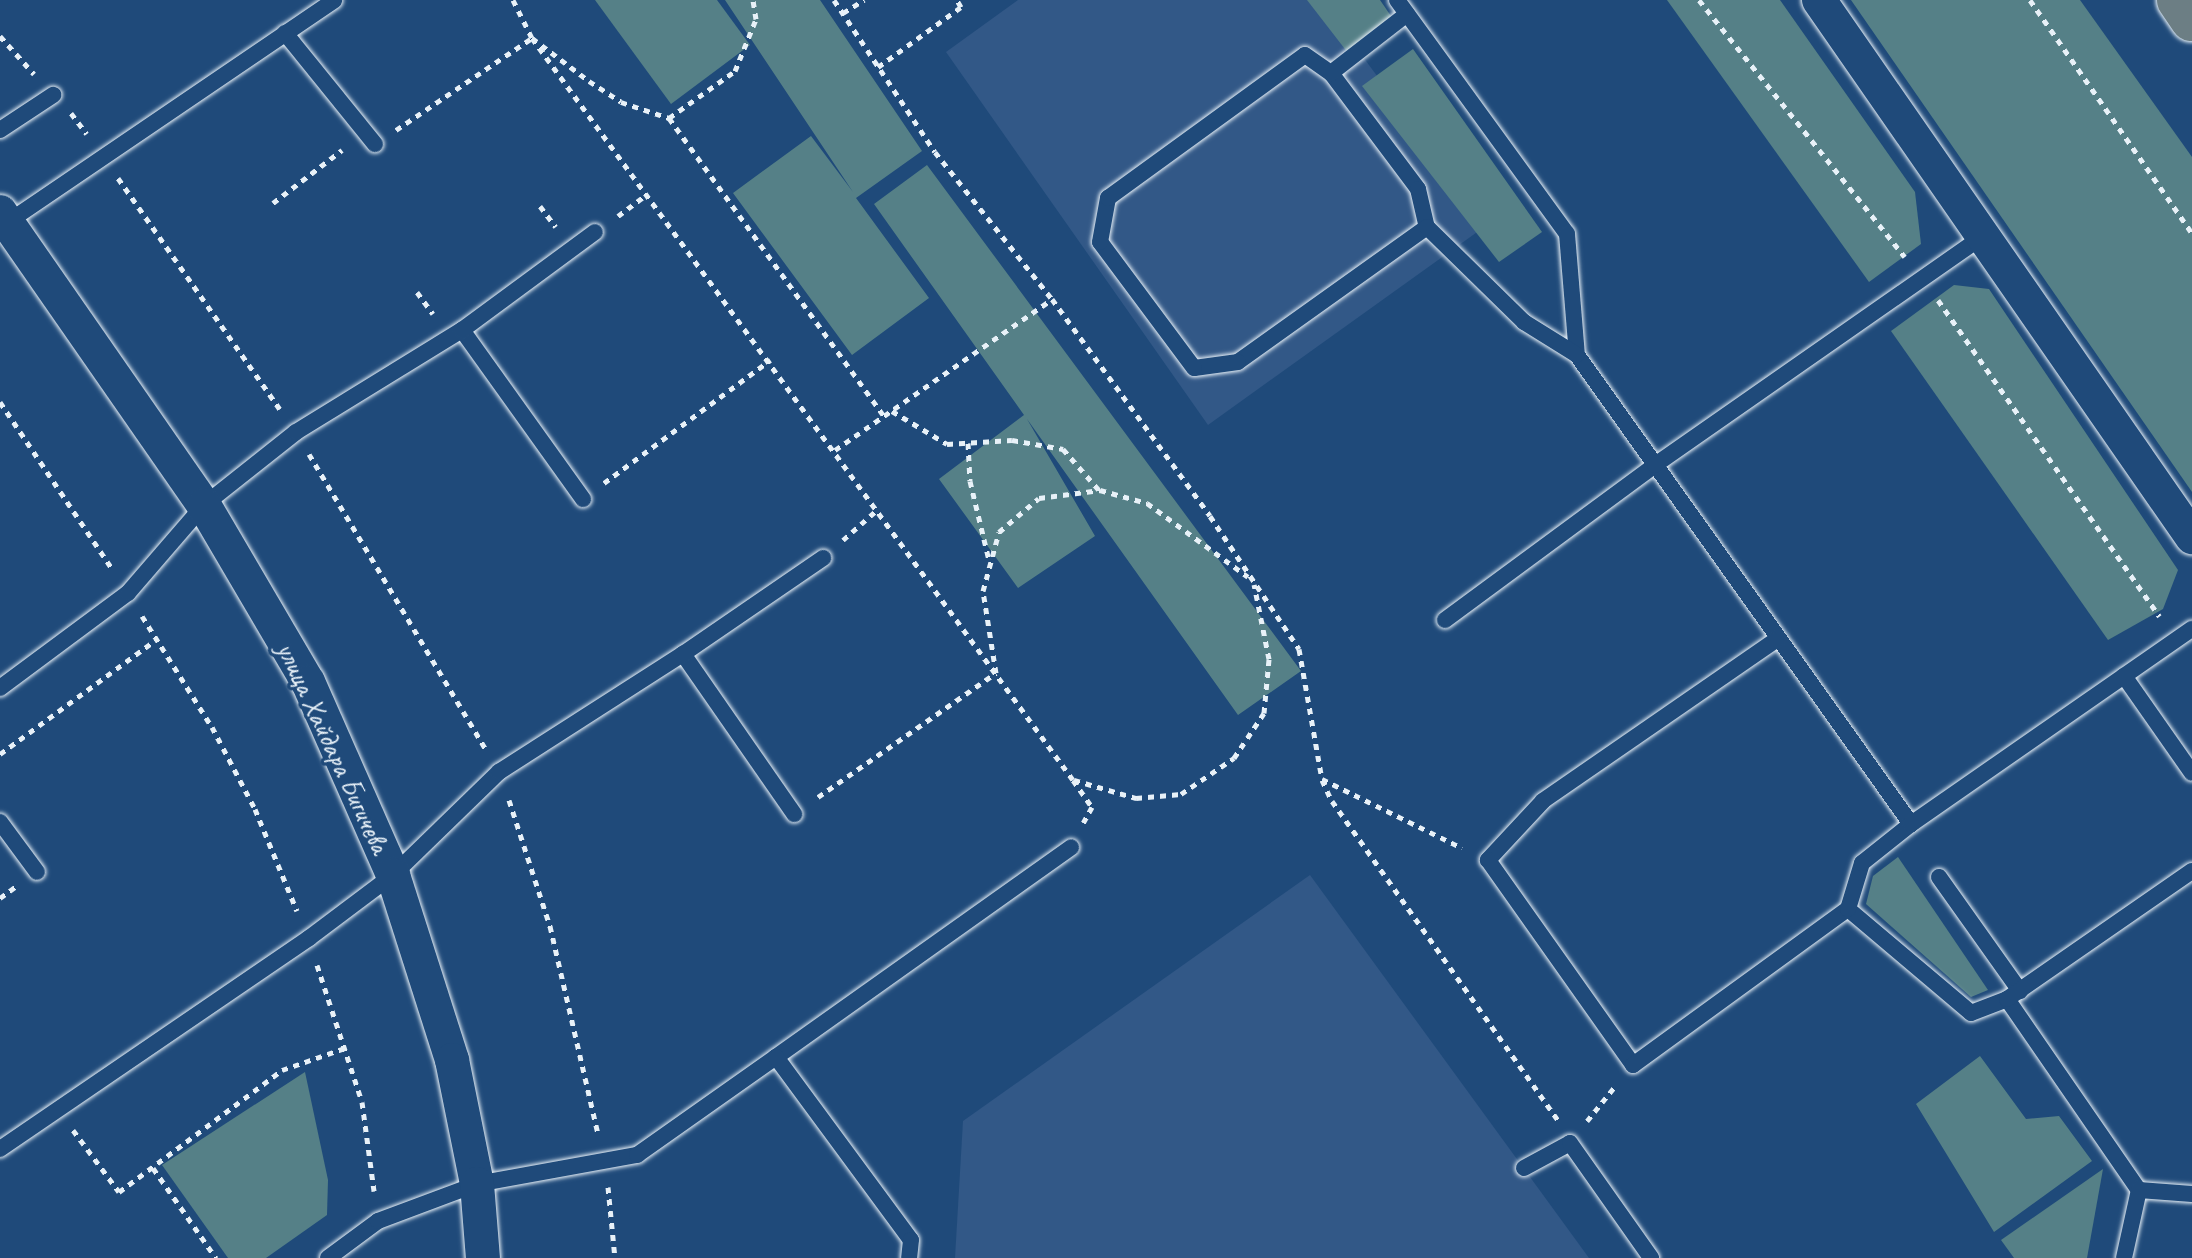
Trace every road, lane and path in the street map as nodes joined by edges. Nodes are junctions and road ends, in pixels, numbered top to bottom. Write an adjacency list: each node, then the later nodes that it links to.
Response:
1 (334, 0): 14 (lane)
2 (513, 0): 16 (path)
3 (753, 0): 20 (path)
4 (834, 0): 12 (path)
5 (864, 0): 12 (path)
6 (957, 0): 17 (path)
7 (1699, 0): 30 (path)
8 (1819, 0): 29 (street)
9 (2030, 0): 28 (path)
10 (2179, 0): 13 (main road)
11 (1402, 7): 18 (lane); 33 (lane)
12 (843, 13): 17 (path)
13 (2192, 19)
14 (285, 33): 22 (lane); 23 (lane)
15 (0, 36): 19 (path)
16 (532, 38): 20 (path); 22 (path); 34 (path)
17 (878, 67): 31 (path)
18 (1331, 73): 26 (lane); 26 (lane)
19 (53, 95): 21 (lane); 23 (path)
20 (669, 118): 37 (path)
21 (0, 130)
22 (371, 138): 24 (path)
23 (102, 156): 25 (lane); 38 (path)
24 (273, 203)
25 (3, 220): 44 (street, улица Хайдара Бигичева)
26 (1427, 227): 33 (lane)
27 (595, 232): 32 (lane)
28 (2192, 233)
29 (1983, 236): 30 (lane); 46 (street)
30 (1923, 279): 41 (lane); 55 (path)
31 (1052, 299): 36 (path); 49 (path)
32 (462, 330): 38 (lane); 43 (lane)
33 (1577, 355): 41 (lane)
34 (770, 360): 40 (path); 43 (path)
35 (0, 402): 50 (path)
36 (892, 411): 37 (path); 39 (path)
37 (884, 416): 40 (path)
38 (296, 432): 44 (lane); 61 (path)
39 (968, 443): 42 (path); 48 (path)
40 (835, 450): 45 (path)
41 (1655, 465): 51 (lane); 54 (lane)
42 (1100, 490): 48 (path); 49 (path)
43 (583, 499)
44 (204, 505): 50 (lane); 72 (street, улица Хайдара Бигичева)
45 (878, 509): 47 (path); 57 (path)
46 (2192, 537)
47 (823, 558): 56 (lane)
48 (990, 563): 57 (path)
49 (1253, 580): 63 (path); 64 (path)
50 (128, 593): 53 (path); 59 (lane)
51 (1445, 620)
52 (2192, 629): 55 (lane)
53 (157, 639): 60 (path); 75 (path)
54 (1776, 640): 67 (lane); 69 (lane)
55 (2176, 640): 58 (lane)
56 (683, 654): 61 (lane); 65 (lane)
57 (996, 673): 64 (path); 65 (path)
58 (2124, 676): 62 (lane); 67 (lane)
59 (0, 688)
60 (0, 754)
61 (499, 772): 72 (lane); 83 (path)
62 (2192, 773)
63 (1322, 779): 69 (path); 81 (path)
64 (1073, 780): 68 (path)
65 (794, 814)
66 (0, 822): 71 (lane)
67 (1911, 824): 74 (lane)
68 (1071, 847): 78 (lane)
69 (1488, 860): 79 (lane)
70 (2192, 871): 76 (lane)
71 (37, 872)
72 (393, 875): 75 (lane); 86 (street, улица Хайдара Бигичева)
73 (1939, 877): 76 (lane)
74 (1848, 909): 76 (lane); 79 (lane)
75 (309, 938): 77 (path); 80 (lane)
76 (2014, 995): 87 (lane)
77 (345, 1048): 84 (path); 89 (path)
78 (776, 1057): 83 (lane); 94 (lane)
79 (1633, 1065): 81 (path)
80 (58, 1109): 82 (lane); 84 (path)
81 (1570, 1143): 85 (lane); 95 (lane)
82 (0, 1149)
83 (606, 1163): 86 (lane); 93 (path)
84 (153, 1168): 90 (path)
85 (1524, 1168)
86 (477, 1184): 89 (lane); 92 (street, улица Хайдара Бигичева)
87 (2139, 1190): 88 (lane); 96 (lane)
88 (2192, 1194)
89 (378, 1221): 91 (lane)
90 (216, 1258)
91 (328, 1258)
92 (483, 1258)
93 (615, 1258)
94 (909, 1258)
95 (1651, 1258)
96 (2124, 1258)

